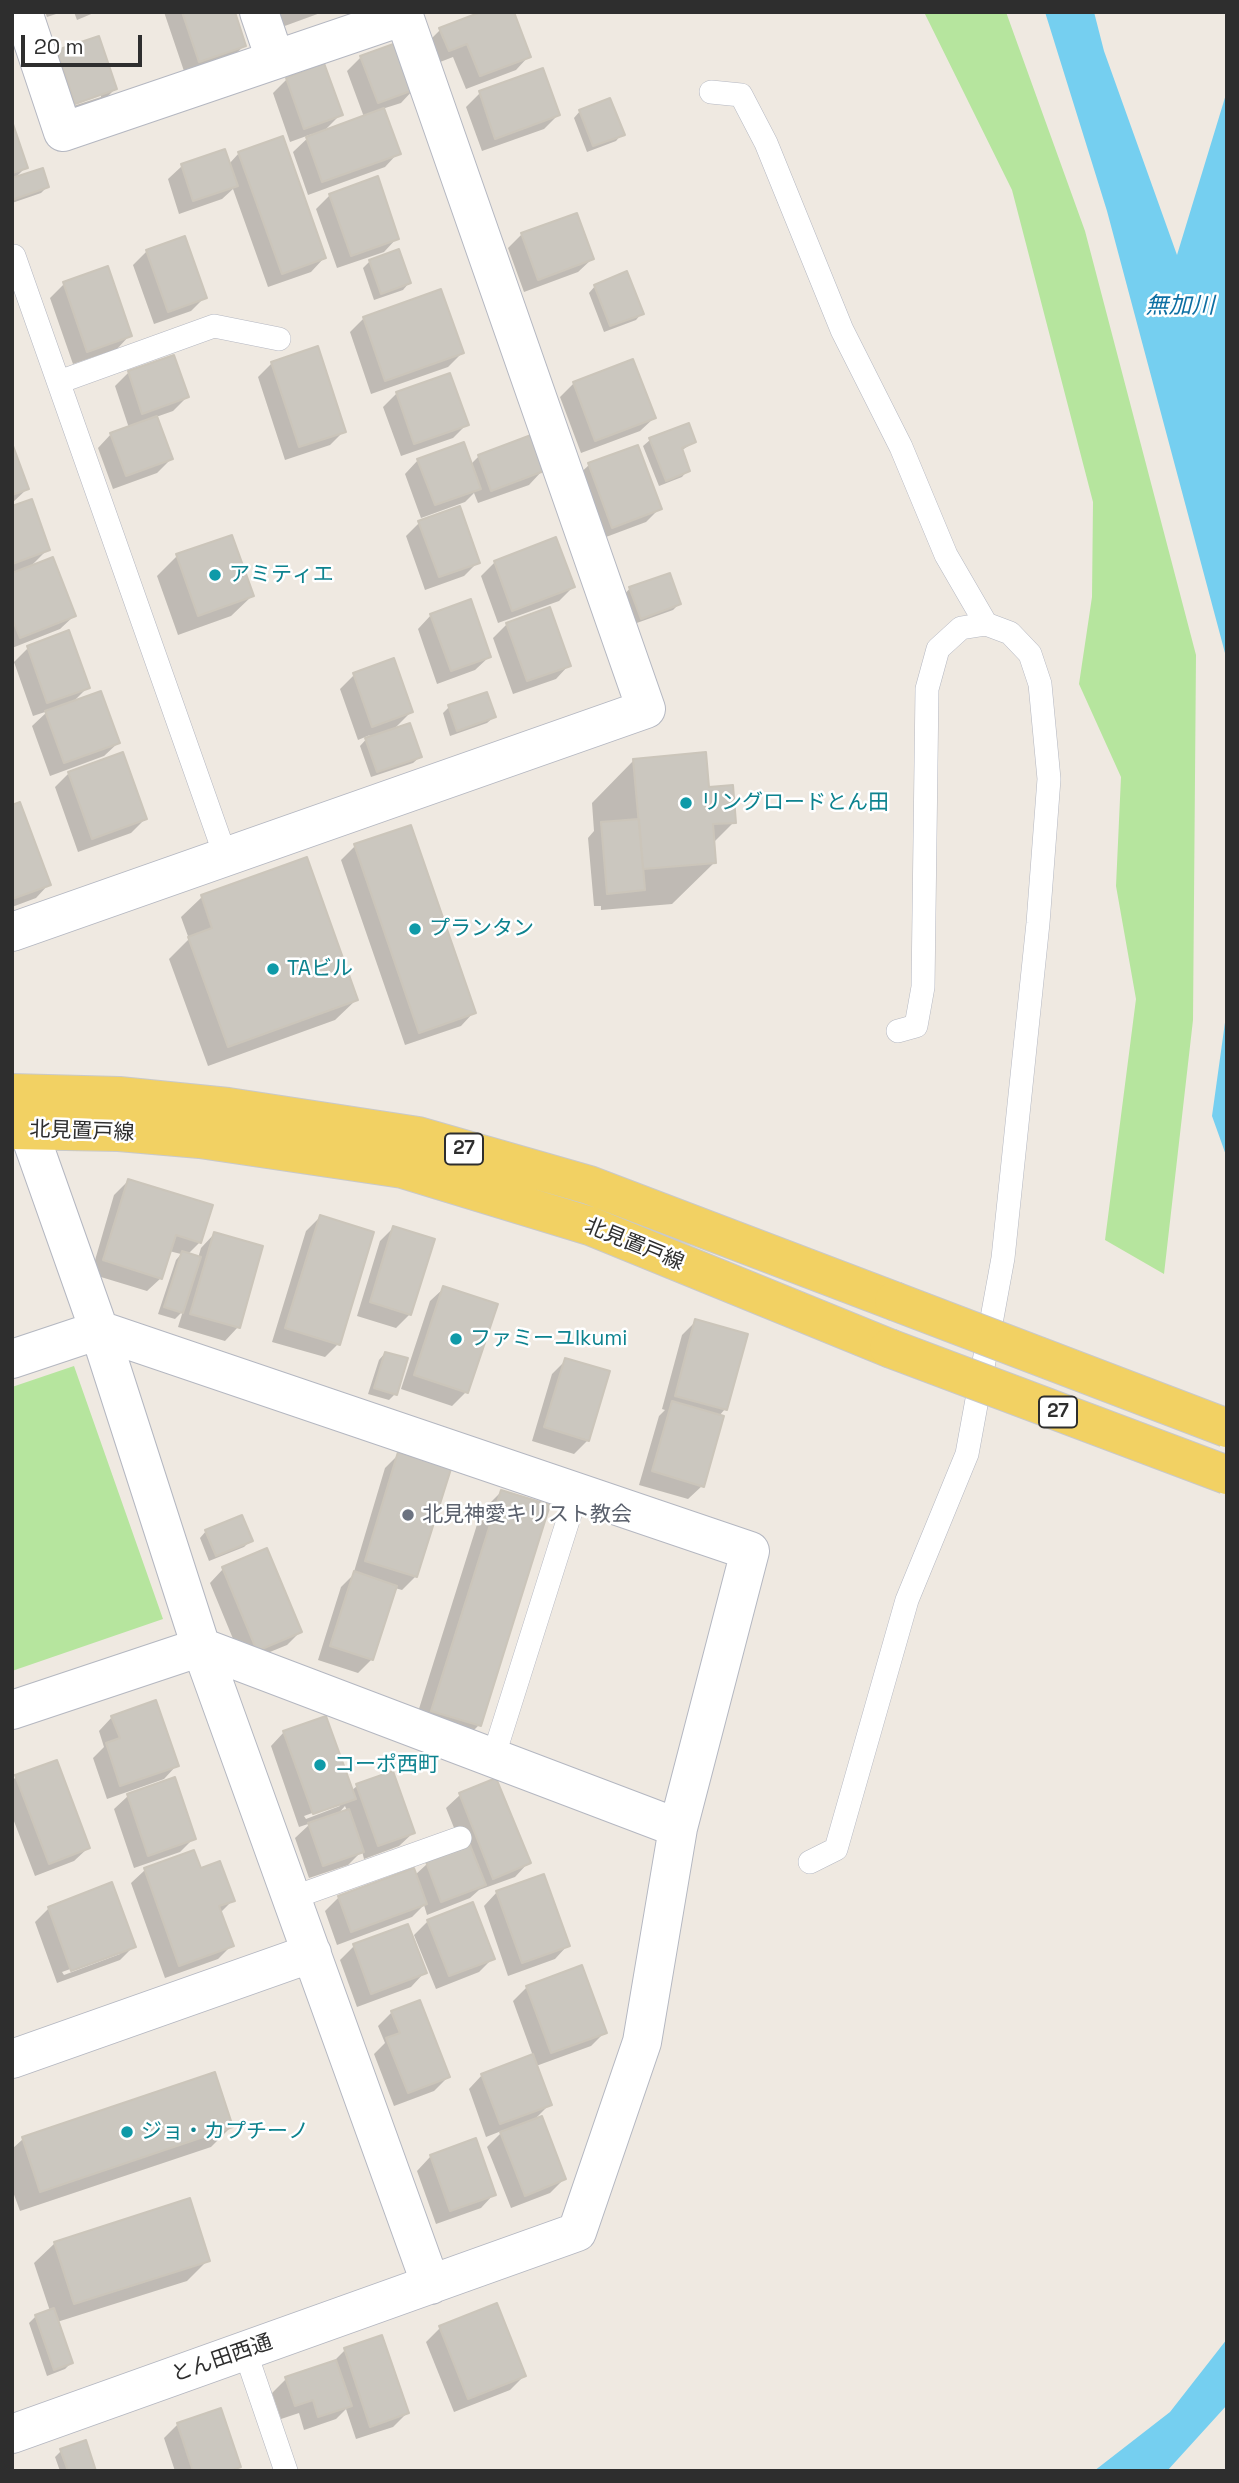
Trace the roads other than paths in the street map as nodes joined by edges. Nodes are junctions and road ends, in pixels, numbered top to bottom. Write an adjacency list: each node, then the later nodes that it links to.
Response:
1 (23, 12): 4 (street)
2 (259, 12): 4 (street)
3 (408, 14): 4 (street); 10 (street)
4 (275, 59)
5 (711, 92): 9 (lane)
6 (14, 256): 8 (lane)
7 (279, 339): 8 (lane)
8 (59, 382): 10 (lane)
9 (986, 624): 12 (lane); 24 (lane)
10 (225, 855): 11 (street)
11 (12, 932)
12 (898, 1031)
13 (16, 1106): 14 (street); 16 (main road, 北見置戸線 / 27, bridge); 17 (main road, 北見置戸線 / 27, bridge)
14 (99, 1330): 15 (street); 18 (street); 19 (street)
15 (12, 1359)
16 (1227, 1428)
17 (1227, 1475)
18 (577, 1492): 21 (lane); 22 (street)
19 (201, 1647): 20 (street); 21 (street); 25 (street)
20 (12, 1710)
21 (493, 1758): 22 (street)
22 (678, 1828): 28 (street, とん田西通)
23 (460, 1838): 25 (lane)
24 (810, 1861)
25 (292, 1898): 26 (street)
26 (312, 1954): 27 (street); 28 (street)
27 (12, 2059)
28 (431, 2286): 29 (street, とん田西通)
29 (245, 2351): 30 (street, とん田西通); 31 (lane)
30 (12, 2434)
31 (286, 2471)

